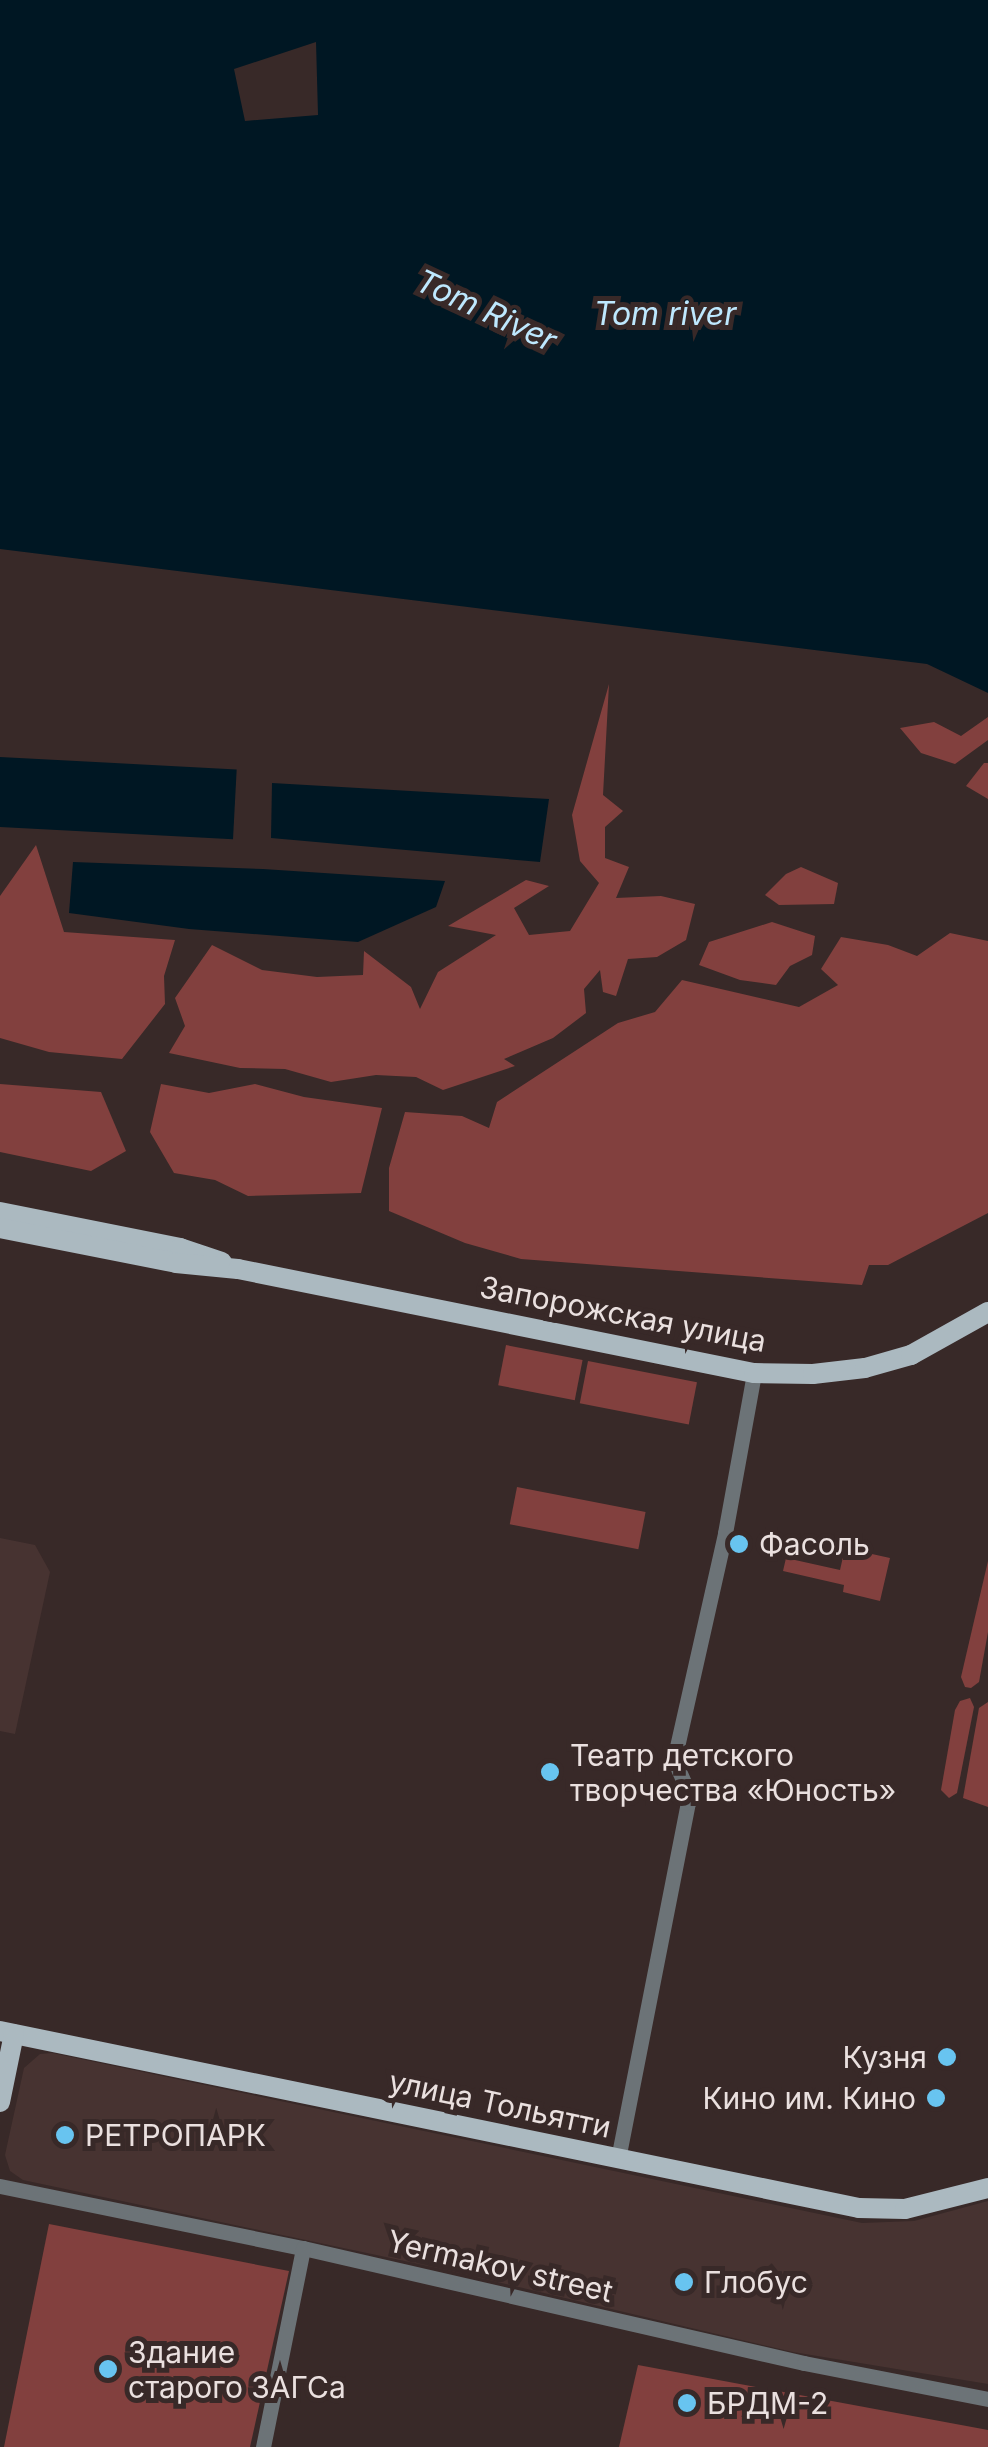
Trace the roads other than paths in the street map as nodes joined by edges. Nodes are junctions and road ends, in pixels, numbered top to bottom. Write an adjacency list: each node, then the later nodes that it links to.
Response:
1 (0, 1212): 3 (main road, Запорожская улица)
2 (0, 1228): 3 (main road, Запорожская улица)
3 (238, 1269): 5 (main road, Запорожская улица)
4 (988, 1312): 5 (main road, Запорожская улица)
5 (754, 1373): 8 (street)
6 (7, 2032): 7 (main road); 8 (main road, улица Тольятти)
7 (0, 2102)
8 (618, 2159): 10 (main road, улица Тольятти)
9 (0, 2186): 11 (street, Yermakov street)
10 (988, 2188)
11 (304, 2248): 12 (street, Yermakov street); 13 (street)
12 (988, 2399)
13 (262, 2447)

